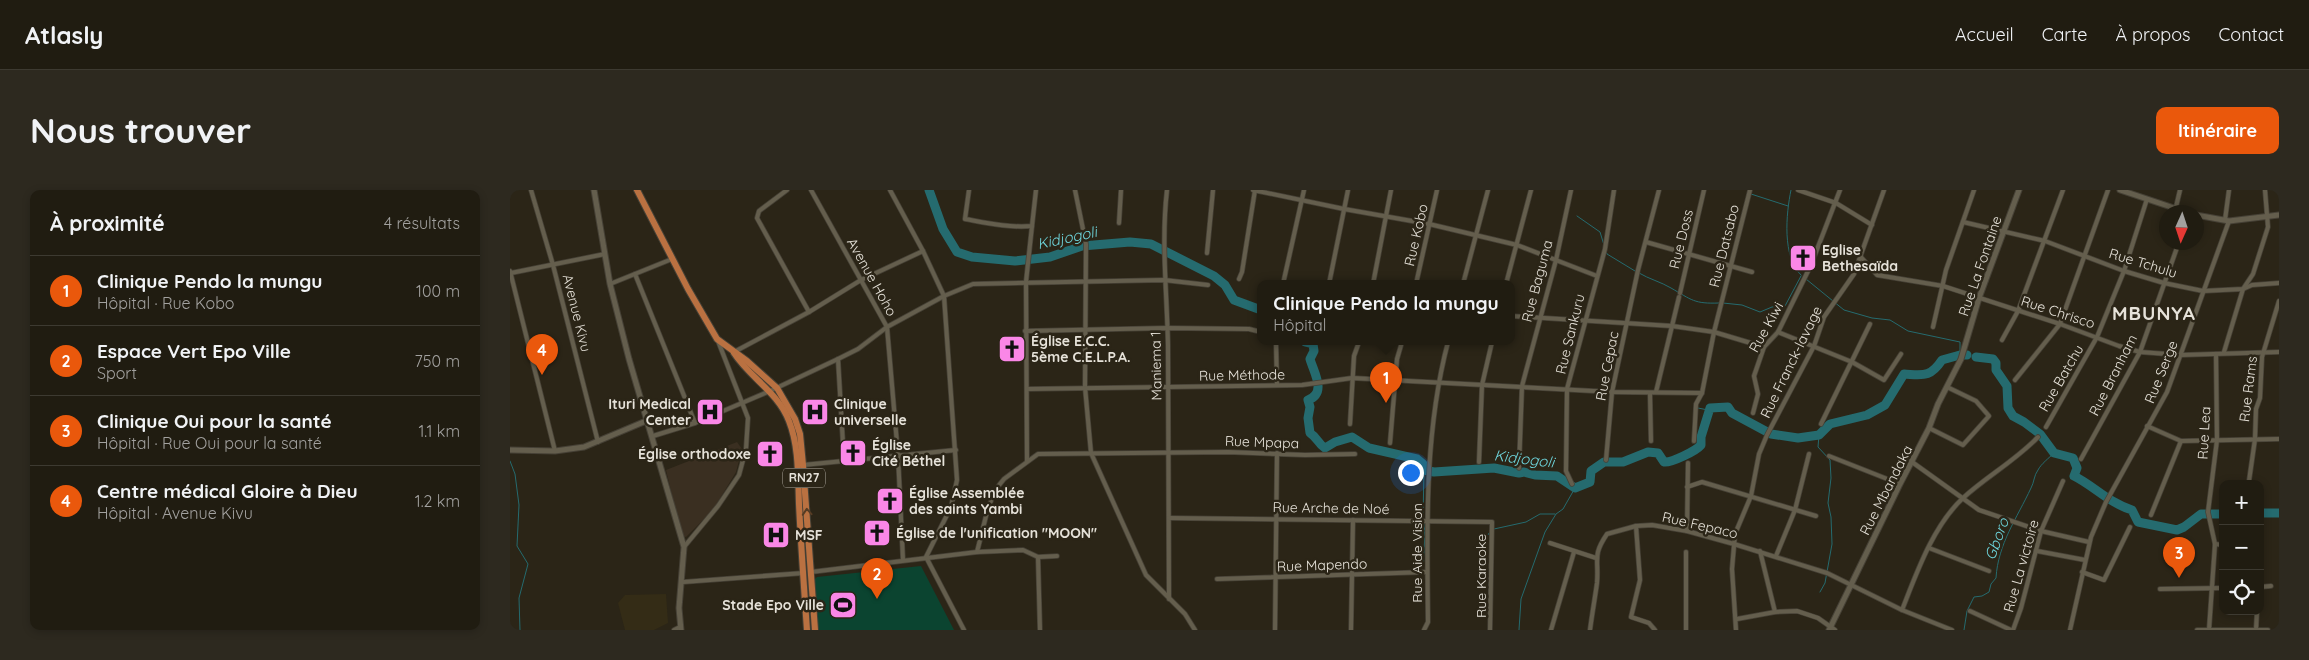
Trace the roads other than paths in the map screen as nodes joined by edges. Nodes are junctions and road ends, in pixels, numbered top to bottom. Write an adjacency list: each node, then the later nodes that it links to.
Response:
1 (531, 190): 67 (street, Avenue Kivu)
2 (594, 190): 62 (street)
3 (637, 190): 65 (main road, RN27)
4 (811, 190): 75 (street, Avenue Hoho)
5 (890, 190): 59 (street)
6 (969, 190): 52 (street)
7 (1036, 190): 52 (street)
8 (1075, 190): 83 (street)
9 (1121, 190): 49 (street)
10 (1168, 190): 76 (street, Maniema 1)
11 (1213, 190): 60 (street)
12 (1254, 190): 38 (street); 74 (street)
13 (1304, 190): 38 (street)
14 (1348, 190): 42 (street)
15 (1391, 190): 46 (street)
16 (1438, 190): 50 (street, Rue Kobo)
17 (1488, 190): 54 (street)
18 (1531, 190): 57 (street)
19 (1571, 190): 66 (street, Rue Baguma)
20 (1614, 190): 73 (street, Rue Sankuru)
21 (1659, 190): 56 (street)
22 (1704, 190): 61 (street, Rue Doss)
23 (1750, 190): 68 (street, Rue Datsabo)
24 (1798, 190): 39 (street)
25 (1840, 190): 39 (street)
26 (1884, 190): 51 (street, Rue Franck-lavage)
27 (1974, 190): 48 (street)
28 (2019, 190): 53 (street, Rue La Fontaine)
29 (2064, 190): 55 (street)
30 (2108, 190): 64 (street)
31 (2120, 190): 36 (street)
32 (2180, 190): 41 (street)
33 (2229, 190): 47 (street, Rue Serge)
34 (2265, 190): 43 (street)
35 (784, 191): 96 (street)
36 (2136, 193): 37 (street)
37 (2147, 199): 40 (street); 69 (street, Rue Batchu)
38 (1301, 200): 42 (street); 77 (street)
39 (1836, 202): 51 (street); 111 (street, Rue Kiwi)
40 (2166, 205)
41 (2177, 205)
42 (1344, 209): 46 (street); 78 (street)
43 (2267, 215): 44 (street); 47 (street); 90 (street)
44 (2279, 215)
45 (2204, 216): 47 (street)
46 (1386, 218): 50 (street); 79 (street)
47 (2227, 220): 91 (street, Rue Serge)
48 (1963, 222): 53 (street, Rue Tchulu); 89 (street)
49 (1119, 223)
50 (1429, 224): 54 (street); 80 (street, Rue Kobo)
51 (1872, 225): 63 (street, Rue Franck-lavage)
52 (1032, 226): 84 (street)
53 (2005, 230): 55 (street, Rue Tchulu); 93 (street, Rue La Fontaine)
54 (1475, 234): 57 (street); 81 (street)
55 (2045, 241): 64 (street, Rue Tchulu); 95 (street)
56 (1646, 242): 61 (street); 100 (street, Rue Cepac)
57 (1517, 245): 66 (street); 82 (street)
58 (2176, 250): 85 (street, Rue Branham)
59 (923, 251): 75 (street); 92 (street)
60 (1207, 253)
61 (1688, 253): 68 (street); 103 (street, Rue Doss)
62 (605, 254): 67 (street); 87 (street)
63 (1860, 256): 89 (street, Rue Chrisco); 120 (street, Rue Franck-lavage)
64 (2085, 256): 69 (street, Rue Tchulu); 102 (street)
65 (672, 259): 72 (street); 113 (main road, RN27)
66 (1556, 260): 73 (street); 98 (street, Rue Baguma)
67 (553, 265): 70 (street); 168 (street, Avenue Kivu)
68 (1731, 267): 71 (street); 110 (street, Rue Datsabo)
69 (2124, 271): 85 (street, Rue Tchulu); 112 (street, Rue Batchu)
70 (510, 272): 172 (street)
71 (1752, 272)
72 (635, 274): 87 (street); 154 (street)
73 (1597, 276): 99 (street, Rue Sankuru)
74 (1239, 279)
75 (861, 280): 96 (street); 104 (street, Avenue Hoho)
76 (1164, 280): 83 (street); 88 (street); 106 (street, Maniema 1)
77 (1284, 280)
78 (1330, 280)
79 (1374, 280)
80 (1417, 280)
81 (1464, 280)
82 (1507, 280)
83 (1084, 281): 84 (street); 107 (street)
84 (1026, 282): 92 (street); 108 (street)
85 (2164, 283): 91 (street, Rue Tchulu); 123 (street, Rue Branham)
86 (2279, 283): 90 (street, Rue Tchulu)
87 (610, 284): 153 (street)
88 (1208, 285)
89 (1943, 286): 93 (street, Rue Chrisco); 105 (street)
90 (2243, 289): 91 (street, Rue Tchulu); 124 (street)
91 (2203, 291): 129 (street, Rue Serge)
92 (944, 296): 104 (street); 171 (street)
93 (1979, 298): 95 (street, Rue Chrisco); 131 (street, Rue La Fontaine)
94 (2279, 301): 125 (street, Rue Rams)
95 (2018, 311): 102 (street, Rue Chrisco); 114 (street)
96 (809, 312): 122 (street)
97 (1515, 316): 98 (street)
98 (1539, 316): 99 (street); 139 (street, Rue Baguma)
99 (1585, 320): 100 (street); 145 (street, Rue Sankuru)
100 (1627, 322): 103 (street); 147 (street, Rue Cepac)
101 (1870, 324): 132 (street)
102 (2060, 324): 112 (street, Rue Chrisco); 135 (street)
103 (1672, 326): 110 (street); 148 (street, Rue Doss)
104 (887, 327): 130 (street); 178 (street, Avenue Hoho)
105 (1933, 327)
106 (1167, 328): 107 (street); 109 (street); 141 (street, Maniema 1)
107 (1086, 330): 108 (street); 140 (street)
108 (1025, 331): 144 (street)
109 (1257, 331)
110 (1714, 332): 121 (street); 149 (street, Rue Datsabo)
111 (1778, 332): 120 (street); 121 (street, Rue Kiwi)
112 (2097, 337): 123 (street, Rue Chrisco); 158 (street, Rue Batchu)
113 (717, 339): 122 (main road, RN27); 151 (street)
114 (2002, 340)
115 (1276, 345): 137 (street)
116 (1358, 345): 133 (street)
117 (1401, 345): 134 (street)
118 (1447, 345): 136 (street, Rue Aide Vision)
119 (1491, 345): 138 (street)
120 (1814, 346): 132 (street); 194 (street, Rue Franck-lavage)
121 (1764, 347): 152 (street, Rue Kiwi)
122 (734, 352): 143 (main road, RN27); 146 (main road, RN27)
123 (2140, 352): 129 (street, Rue Chrisco); 180 (street, Rue Branham)
124 (2224, 352): 125 (street, Rue Chrisco); 128 (street, Rue Chrisco)
125 (2264, 352): 126 (street, Rue Chrisco); 164 (street, Rue Rams)
126 (2279, 352)
127 (1901, 354): 132 (street)
128 (2216, 354): 129 (street, Rue Chrisco); 163 (street, Rue Lea)
129 (2181, 355): 157 (street, Rue Serge)
130 (838, 359): 143 (street); 182 (street)
131 (1961, 359): 142 (street, Rue Mbandaka)
132 (1852, 362): 156 (street)
133 (1352, 378): 134 (street, Rue Méthode); 137 (street, Rue Méthode); 155 (street)
134 (1395, 379): 136 (street, Rue Méthode); 169 (street)
135 (2015, 380)
136 (1438, 381): 138 (street, Rue Méthode); 202 (street, Rue Aide Vision)
137 (1277, 385): 141 (street, Rue Méthode)
138 (1482, 385): 139 (street, Rue Méthode); 184 (street)
139 (1522, 386): 145 (street, Rue Méthode); 188 (street, Rue Baguma)
140 (1085, 387): 141 (street, Rue Méthode); 144 (street, Rue Méthode); 174 (street)
141 (1168, 387): 173 (street, Maniema 1)
142 (1947, 387): 159 (street, Rue Mbandaka); 159 (street)
143 (777, 388): 146 (street); 187 (main road, RN27)
144 (1027, 388): 183 (street)
145 (1567, 389): 147 (street, Rue Méthode); 191 (street, Rue Sankuru)
146 (770, 391): 151 (street); 231 (main road, RN27)
147 (1612, 392): 150 (street, Rue Méthode); 181 (street, Rue Cepac)
148 (1656, 392): 149 (street); 150 (street)
149 (1702, 393): 166 (street, Rue Datsabo)
150 (1650, 394): 165 (street)
151 (742, 403): 154 (street); 213 (street)
152 (1753, 413)
153 (646, 421): 160 (street); 168 (street)
154 (695, 423): 160 (street)
155 (1350, 424)
156 (1821, 424)
157 (2147, 426): 167 (street); 208 (street, Rue Serge)
158 (2046, 427)
159 (1929, 428): 185 (street, Rue Mbandaka)
160 (653, 436): 213 (street)
161 (2038, 438): 195 (street)
162 (2279, 439): 164 (street)
163 (2217, 440): 164 (street); 167 (street); 211 (street, Rue Lea)
164 (2255, 440): 189 (street, Rue Rams)
165 (1651, 441)
166 (1694, 441)
167 (2181, 441): 197 (street)
168 (598, 442): 172 (street)
169 (1390, 443)
170 (510, 450): 172 (street)
171 (956, 450): 178 (street); 222 (street)
172 (555, 451)
173 (1168, 452): 174 (street, Rue Mpapa); 175 (street, Rue Mpapa); 199 (street, Maniema 1)
174 (1091, 453): 183 (street, Rue Mpapa); 242 (street)
175 (1276, 453): 176 (street, Rue Mpapa); 200 (street)
176 (1355, 454)
177 (1809, 454): 196 (street)
178 (898, 455): 182 (street); 225 (street, Avenue Hoho)
179 (1829, 456): 192 (street)
180 (2082, 459)
181 (1606, 460)
182 (844, 461): 187 (street)
183 (1027, 462): 217 (street, Rue Mpapa)
184 (1479, 462)
185 (1912, 462): 192 (street, Rue Mbandaka); 195 (street)
186 (1688, 463): 193 (street)
187 (803, 466): 228 (main road, RN27, one-way to 187)
188 (1519, 468)
189 (2249, 480)
190 (2063, 481): 207 (street, Rue La victoire)
191 (1572, 484)
192 (1900, 484): 236 (street, Rue Mbandaka)
193 (1687, 487): 194 (street); 206 (street)
194 (1751, 496): 196 (street); 210 (street, Rue Franck-lavage)
195 (1962, 498): 207 (street); 214 (street)
196 (1795, 510): 198 (street); 221 (street)
197 (2150, 515)
198 (1816, 516)
199 (1169, 518): 200 (street, Rue Arche de Noé); 242 (street, Maniema 1)
200 (1276, 519): 201 (street, Rue Arche de Noé); 233 (street)
201 (1353, 520): 202 (street, Rue Arche de Noé); 232 (street)
202 (1428, 522): 203 (street, Rue Arche de Noé); 229 (street, Rue Aide Vision)
203 (1492, 522): 259 (street, Rue Karaoke)
204 (1636, 526): 206 (street, Rue Fepaco); 224 (street, Rue Fepaco); 262 (street)
205 (2130, 527): 230 (street)
206 (1687, 531): 210 (street, Rue Fepaco)
207 (2041, 531): 208 (street); 216 (street, Rue La victoire)
208 (2090, 542): 226 (street, Rue Serge)
209 (1550, 543): 218 (street)
210 (1734, 544): 215 (street, Rue Fepaco); 247 (street, Rue Franck-lavage)
211 (2215, 544): 212 (street); 239 (street)
212 (2219, 544)
213 (684, 547): 235 (street)
214 (1929, 548): 227 (street); 243 (street)
215 (1760, 551): 221 (street, Rue Fepaco); 245 (street)
216 (2037, 551): 226 (street); 266 (street, Rue La victoire)
217 (977, 552): 222 (street); 223 (street)
218 (1574, 552): 224 (street); 260 (street)
219 (1686, 552): 263 (street)
220 (1057, 556): 223 (street)
221 (1776, 556): 236 (street, Rue Fepaco)
222 (926, 557): 225 (street); 253 (street)
223 (1038, 557): 254 (street)
224 (1596, 558): 261 (street, Rue Fepaco)
225 (903, 560): 228 (street)
226 (2085, 560): 230 (street, Rue Serge)
227 (1989, 571)
228 (811, 572): 231 (street); 252 (main road, RN27)
229 (1428, 572): 232 (street, Rue Mapendo); 258 (street, Rue Aide Vision)
230 (2082, 572): 267 (street, Rue Serge)
231 (803, 573): 235 (street); 251 (main road, RN27)
232 (1352, 576): 233 (street, Rue Mapendo); 257 (street)
233 (1276, 578): 234 (street, Rue Mapendo); 256 (street)
234 (1217, 580)
235 (683, 582): 248 (street)
236 (1852, 586): 243 (street, Rue Fepaco); 249 (street, Rue Mbandaka)
237 (2271, 586): 238 (street)
238 (2264, 587)
239 (2210, 588): 240 (street); 241 (street); 269 (street)
240 (2219, 588)
241 (2160, 589)
242 (1168, 600): 255 (street)
243 (1902, 610): 265 (street, Rue Fepaco)
244 (1970, 611): 266 (street)
245 (1775, 612): 247 (street); 249 (street)
246 (2256, 615): 270 (street)
247 (1737, 620): 264 (street, Rue Franck-lavage)
248 (681, 628): 250 (street)
249 (1832, 629)
250 (674, 630)
251 (807, 630)
252 (815, 630)
253 (964, 630)
254 (1040, 630)
255 (1194, 630)
256 (1275, 630)
257 (1351, 630)
258 (1424, 630)
259 (1490, 630)
260 (1551, 630)
261 (1590, 630)
262 (1655, 630)
263 (1686, 630)
264 (1736, 630)
265 (1952, 630)
266 (2012, 630)
267 (2070, 630)
268 (2197, 630): 269 (street)
269 (2209, 630): 270 (street)
270 (2256, 630): 271 (street)
271 (2268, 630)

